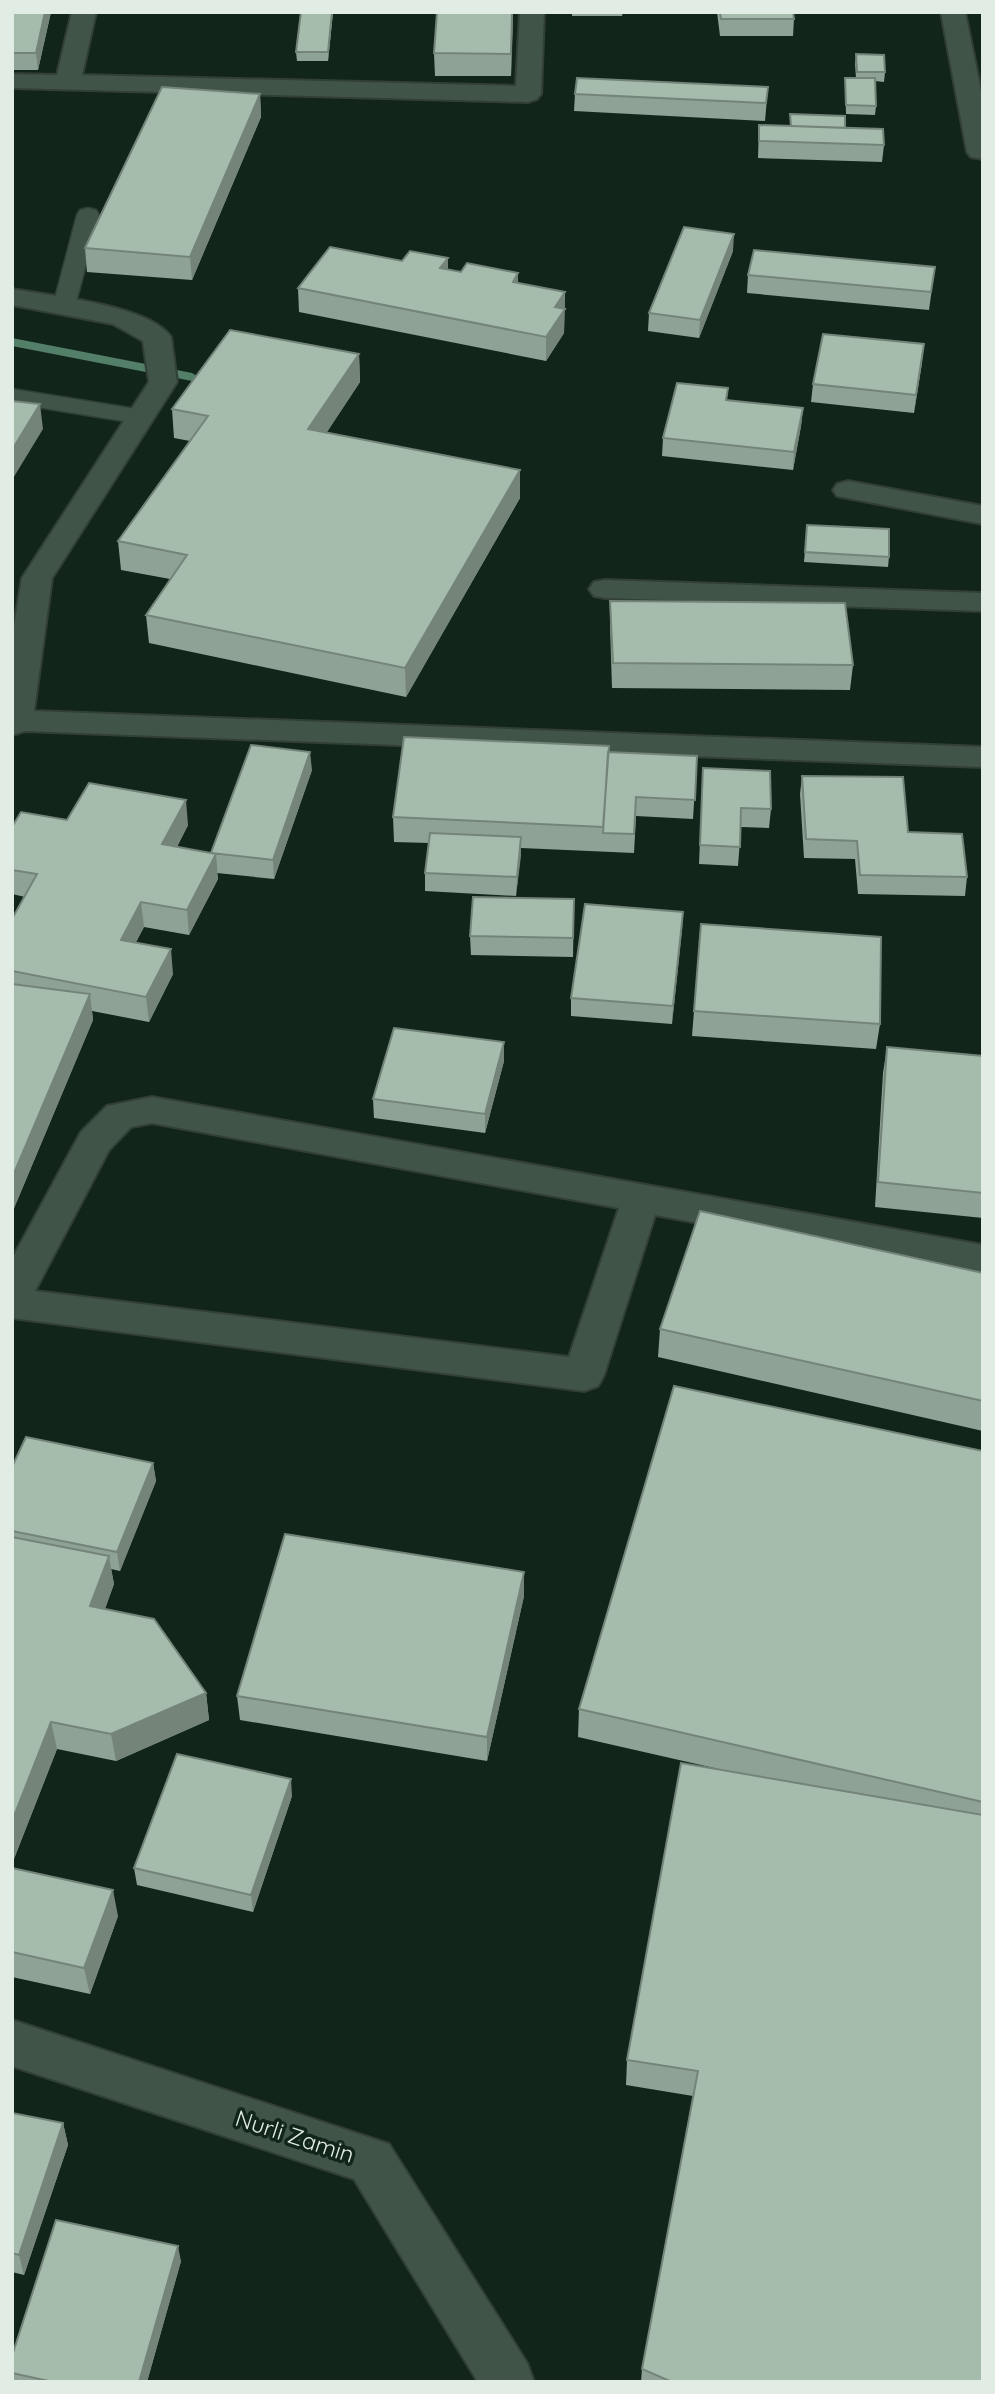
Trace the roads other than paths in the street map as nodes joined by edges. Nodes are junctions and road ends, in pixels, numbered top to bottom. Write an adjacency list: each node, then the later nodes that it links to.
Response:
1 (84, 12): 5 (street)
2 (532, 12): 5 (street)
3 (953, 12): 6 (street)
4 (12, 81): 5 (street)
5 (68, 82)
6 (979, 152)
7 (88, 215): 9 (lane)
8 (12, 297): 9 (street)
9 (64, 306): 11 (street)
10 (12, 396): 11 (lane)
11 (142, 417): 16 (street)
12 (848, 490): 13 (street)
13 (983, 514)
14 (605, 589): 15 (street)
15 (983, 602)
16 (14, 723): 17 (street)
17 (983, 757)
18 (641, 1199): 19 (street); 20 (street); 21 (street)
19 (983, 1260)
20 (12, 1297)
21 (12, 1303)
22 (12, 2043): 23 (street, Nurli Zamin)
23 (508, 2382)

